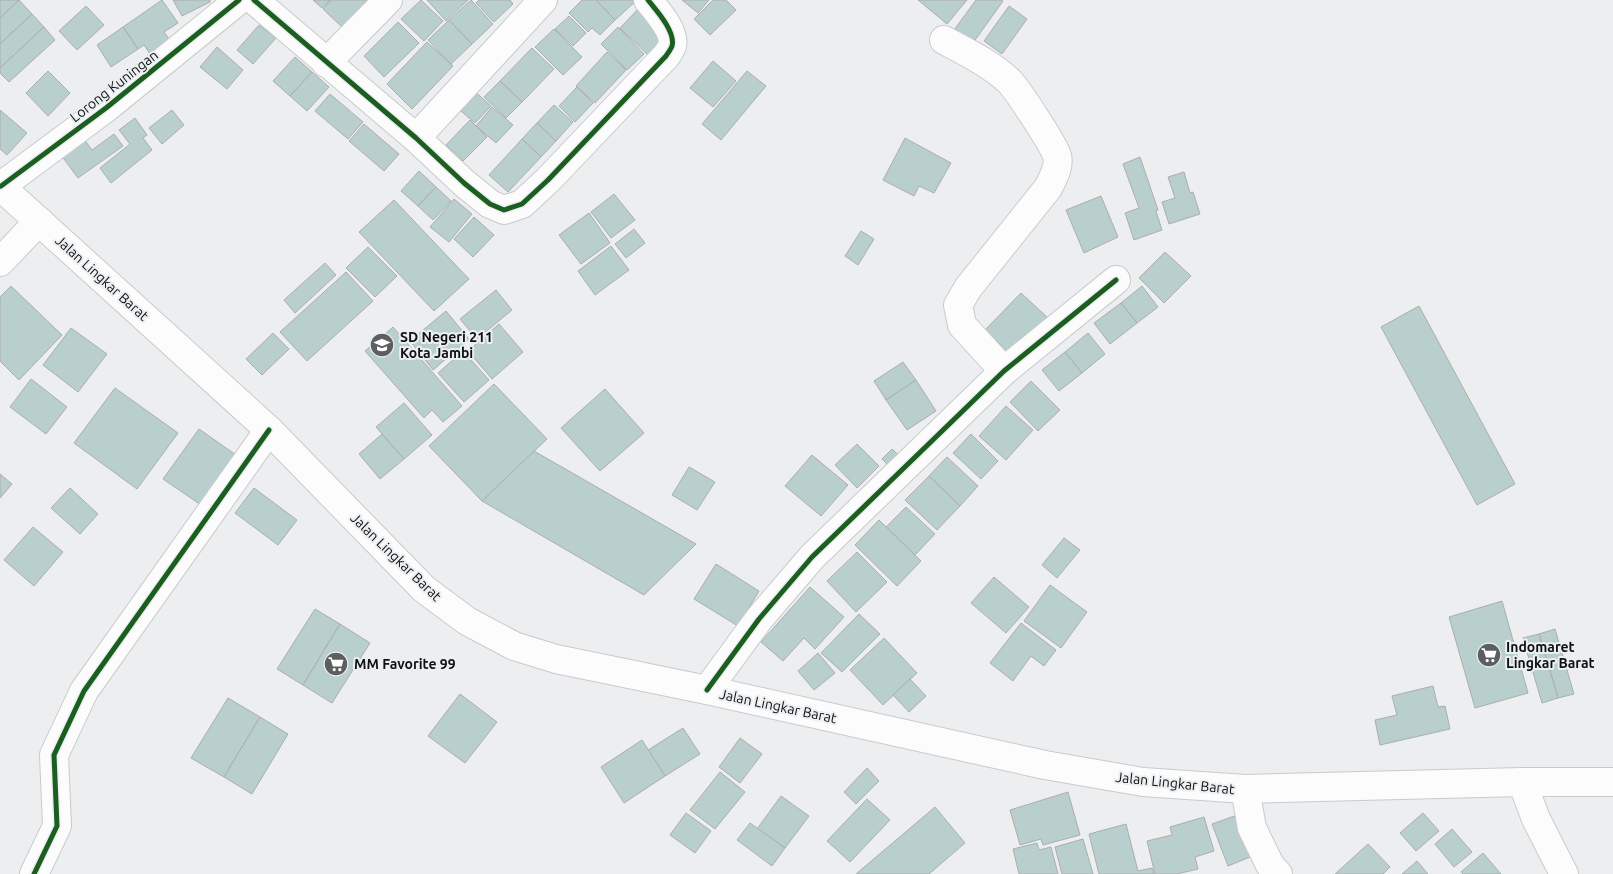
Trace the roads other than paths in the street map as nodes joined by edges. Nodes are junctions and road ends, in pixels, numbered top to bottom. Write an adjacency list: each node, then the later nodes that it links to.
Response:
1 (239, 0): 9 (main road, Lorong Kuningan)
2 (254, 0): 7 (main road)
3 (388, 0): 7 (main road)
4 (543, 0): 8 (main road)
5 (648, 0): 8 (main road)
6 (944, 40): 13 (main road)
7 (326, 64): 8 (main road)
8 (416, 138)
9 (0, 186): 10 (main road, Jalan Lingkar Barat)
10 (39, 220): 11 (main road); 14 (main road, Jalan Lingkar Barat)
11 (0, 262)
12 (1116, 280): 13 (main road)
13 (1004, 371): 15 (main road)
14 (269, 430): 15 (main road, Jalan Lingkar Barat); 19 (main road)
15 (706, 690): 18 (main road, Jalan Lingkar Barat)
16 (1522, 782): 17 (main road, Jalan Lingkar Barat); 18 (main road, Jalan Lingkar Barat); 21 (main road)
17 (1613, 782)
18 (1245, 789): 20 (main road)
19 (34, 874)
20 (1278, 874)
21 (1564, 874)

